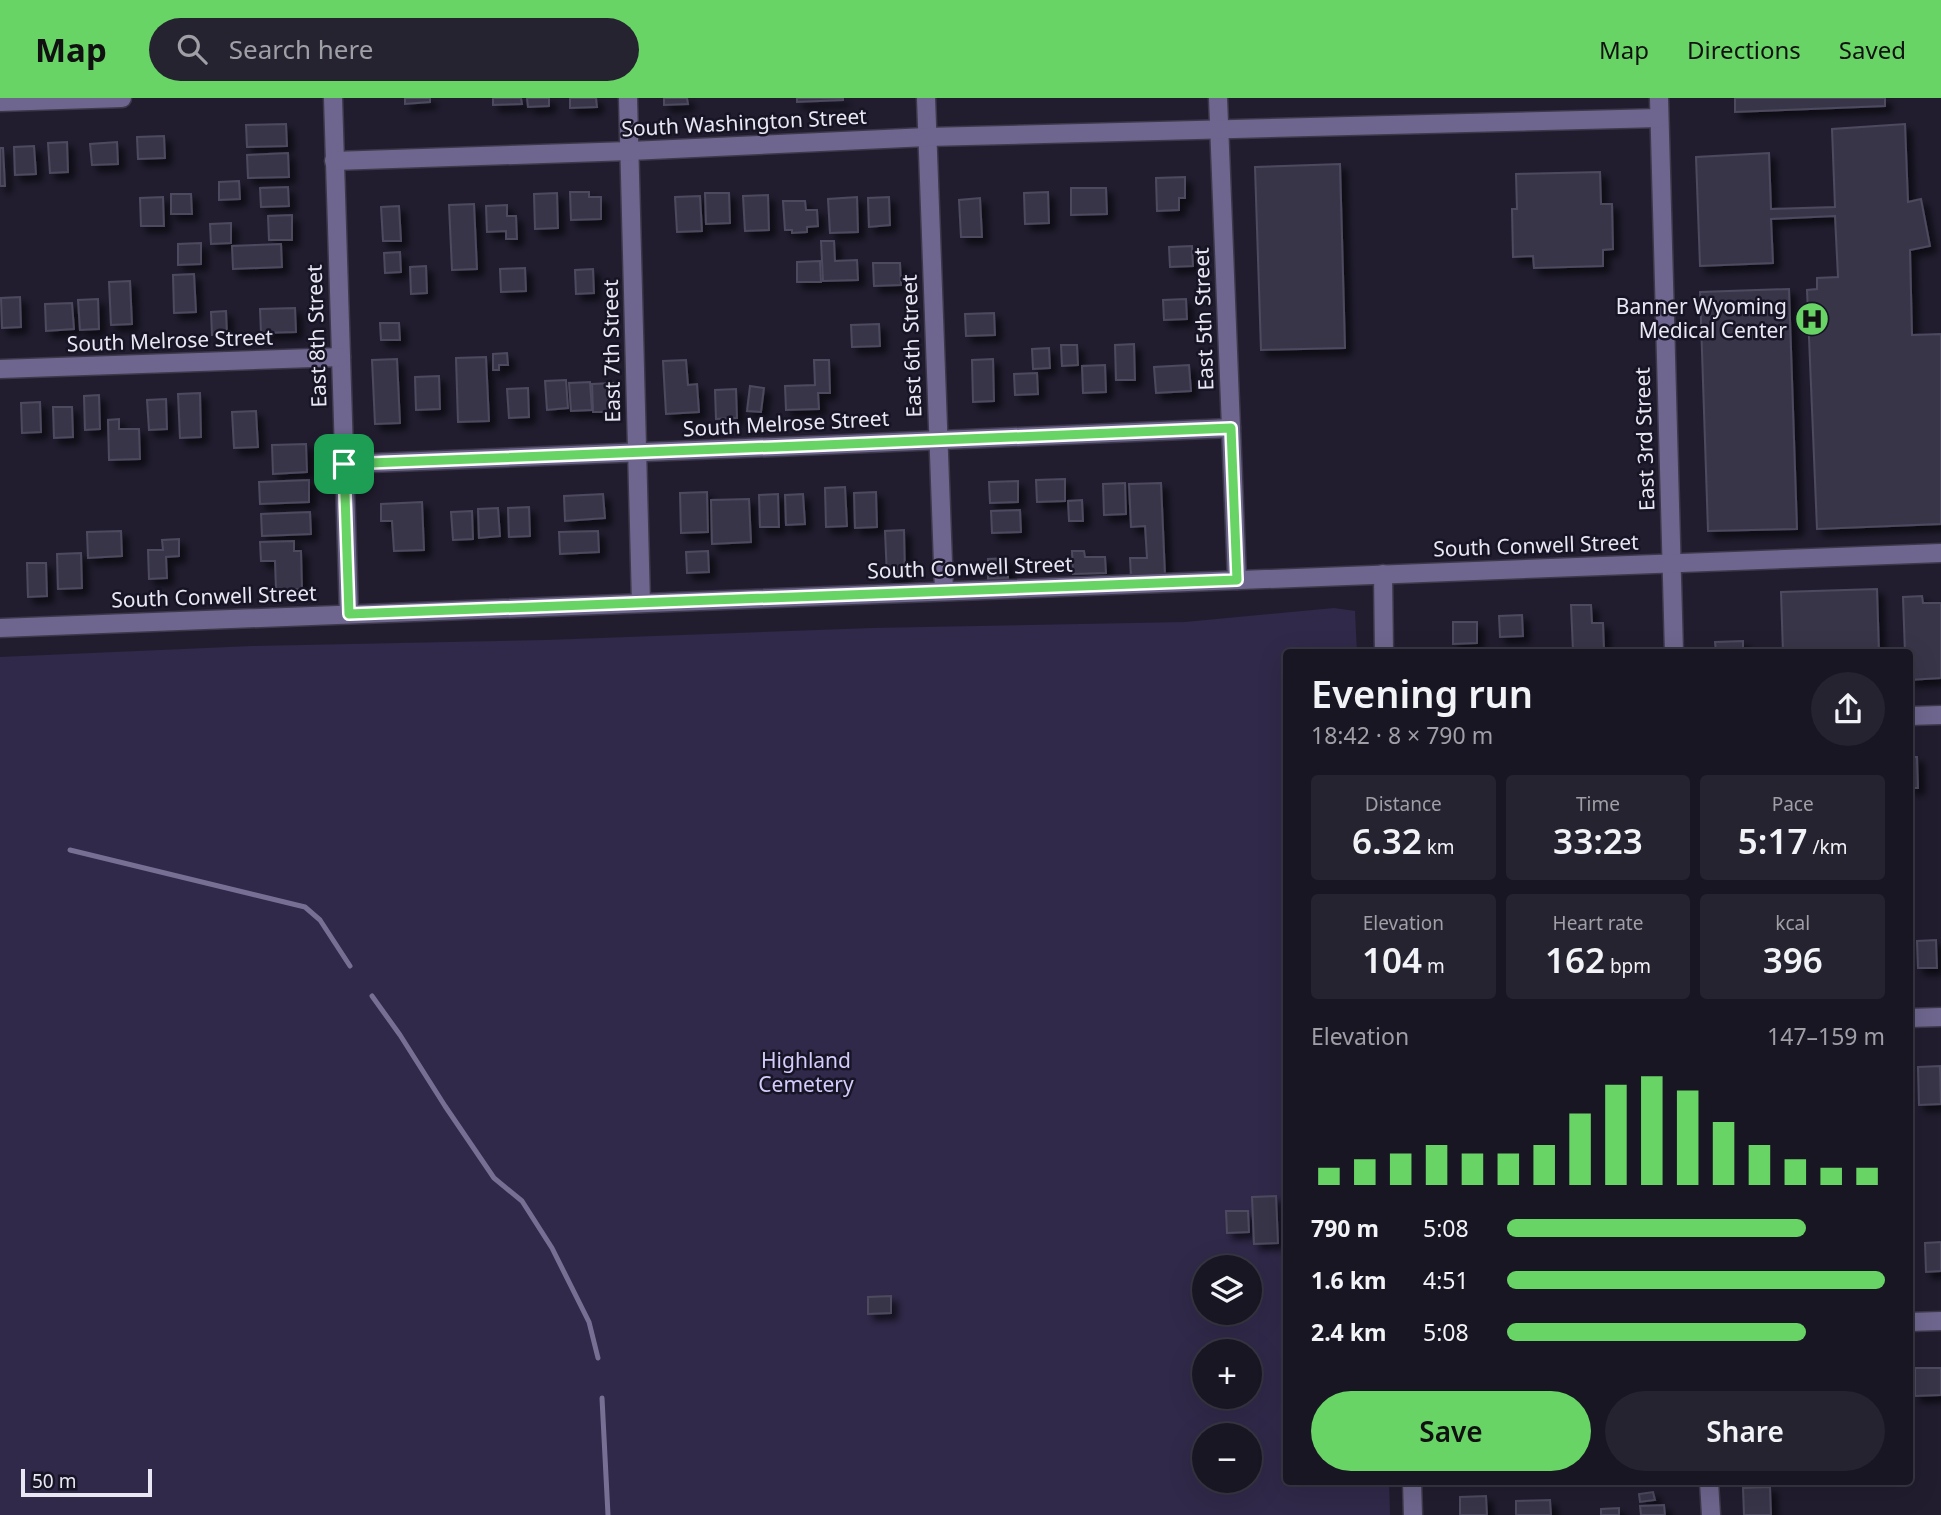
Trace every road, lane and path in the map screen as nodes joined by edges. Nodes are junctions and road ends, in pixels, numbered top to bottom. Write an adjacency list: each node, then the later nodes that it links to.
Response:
1 (122, 98): 7 (street)
2 (332, 98): 12 (street, East 8th Street)
3 (628, 98): 11 (street, East 7th Street)
4 (926, 98): 10 (street, East 6th Street)
5 (1218, 98): 9 (street, East 5th Street)
6 (1659, 98): 8 (street, East 3rd Street)
7 (0, 102)
8 (1659, 118): 9 (street, South Washington Street); 20 (street, East 3rd Street)
9 (1219, 130): 10 (street, South Washington Street); 15 (street, East 5th Street)
10 (927, 137): 11 (street, South Washington Street); 16 (street, East 6th Street)
11 (630, 151): 12 (street, South Washington Street); 17 (street, East 7th Street)
12 (334, 161): 13 (street, East 8th Street)
13 (341, 358): 14 (street, South Melrose Street); 18 (street, East 8th Street)
14 (0, 369)
15 (1231, 428): 16 (street, South Melrose Street); 22 (street, East 5th Street)
16 (938, 439): 17 (street, South Melrose Street); 23 (street, East 6th Street)
17 (637, 454): 18 (street, South Melrose Street); 24 (street, East 7th Street)
18 (344, 464): 25 (street, East 8th Street)
19 (1941, 553): 20 (street, South Conwell Street)
20 (1671, 563): 21 (street, South Conwell Street); 28 (street, East 3rd Street)
21 (1383, 574): 22 (street, South Conwell Street); 27 (street)
22 (1237, 580): 23 (street, South Conwell Street)
23 (944, 591): 24 (street, South Conwell Street)
24 (641, 603): 25 (street, South Conwell Street)
25 (349, 614): 26 (street, South Conwell Street)
26 (0, 628)
27 (1384, 649)
28 (1674, 649)
29 (1941, 715): 30 (street)
30 (1913, 716)
31 (1941, 1017): 32 (street)
32 (1913, 1018)
33 (1941, 1321): 34 (street)
34 (1913, 1322)
35 (1412, 1485): 37 (street)
36 (1709, 1485): 38 (street)
37 (1413, 1515)
38 (1711, 1515)

